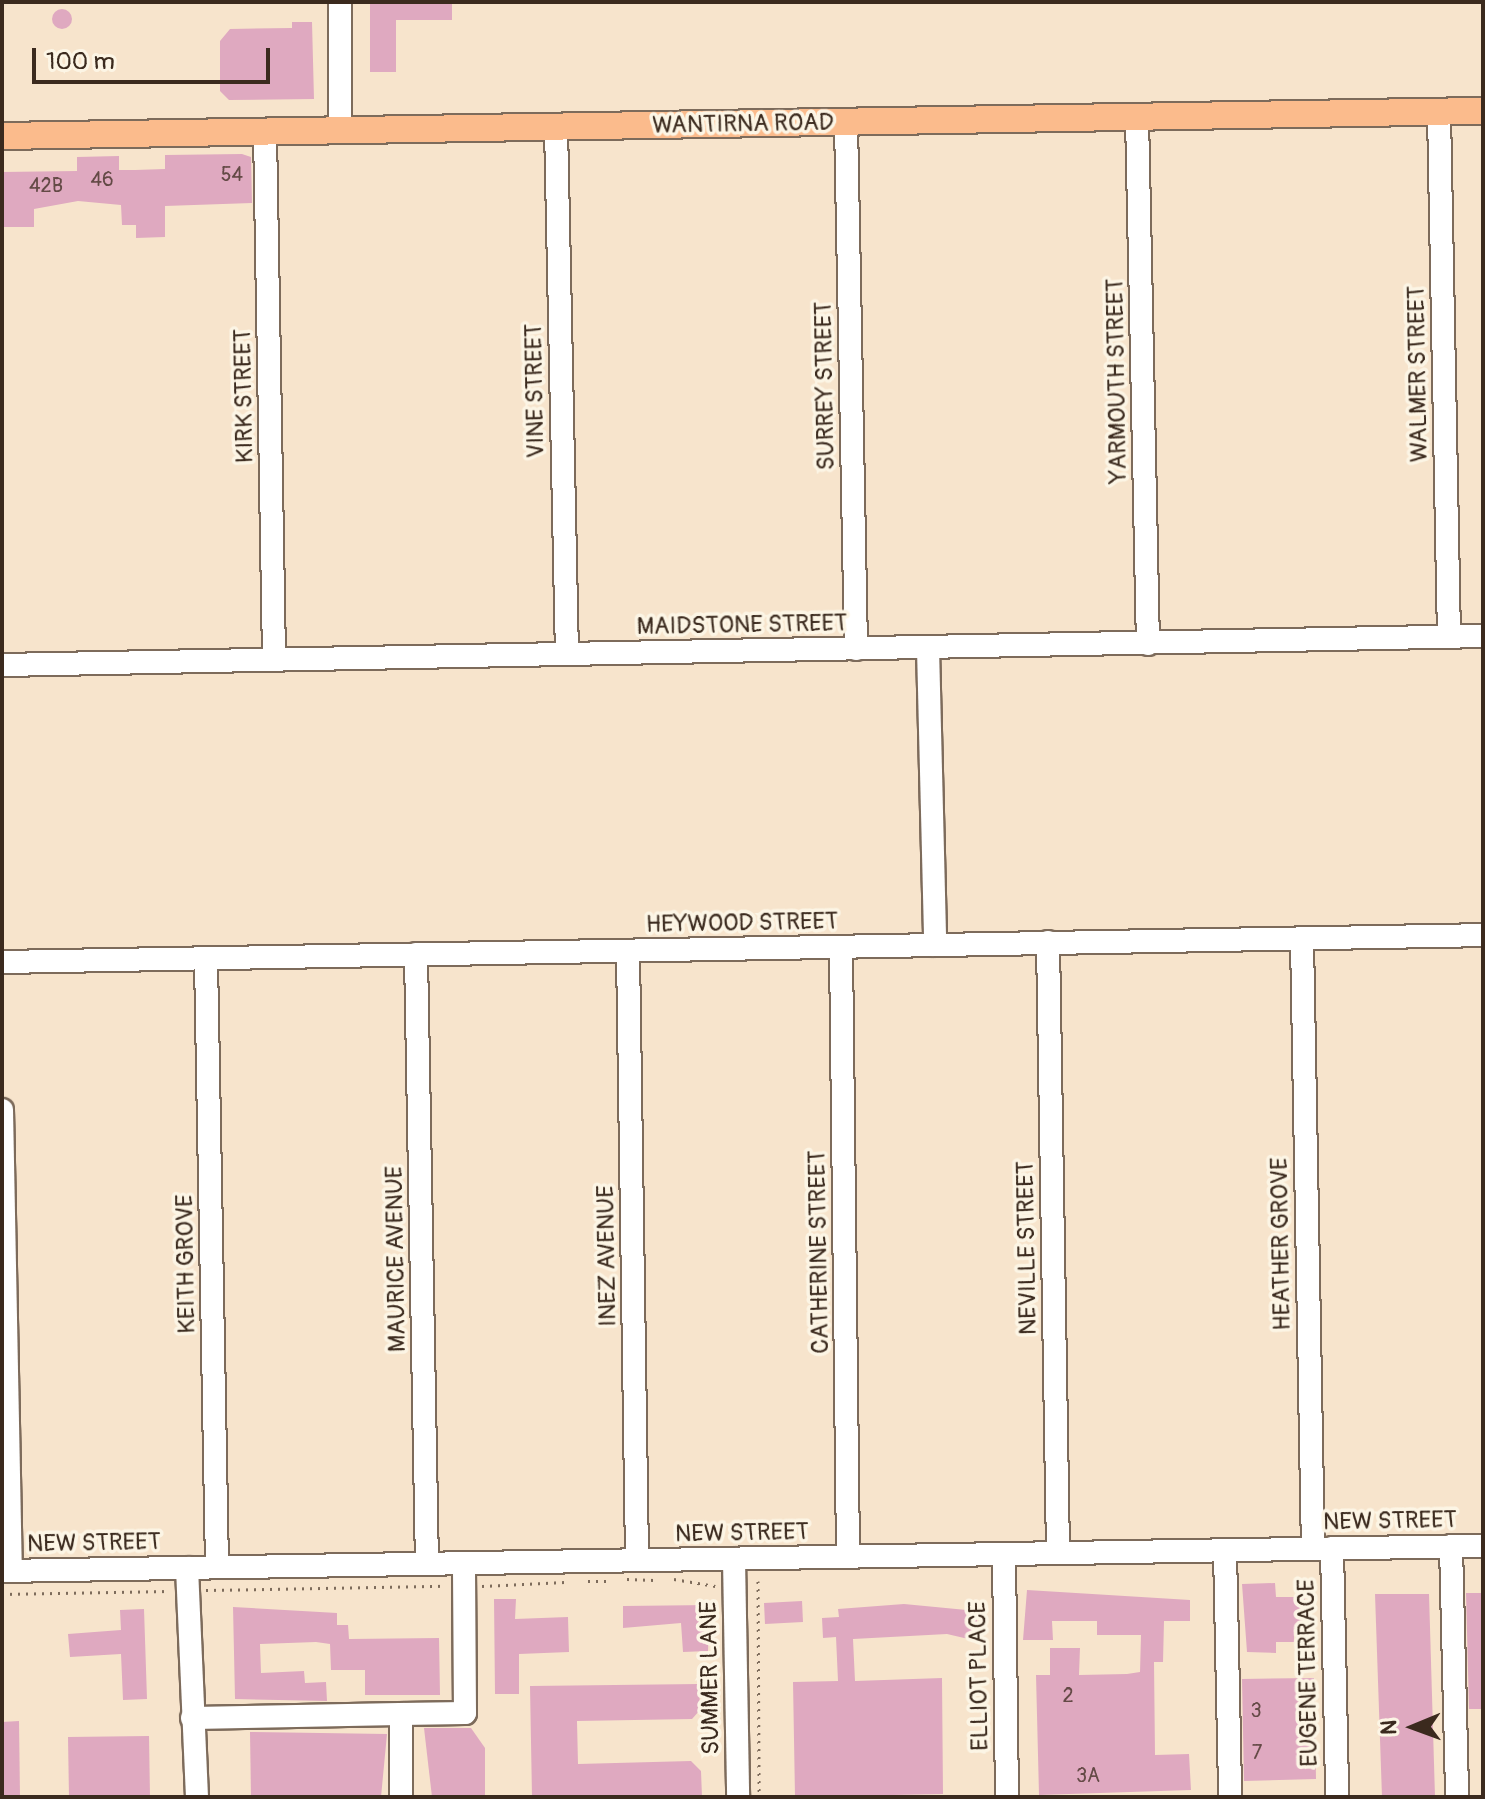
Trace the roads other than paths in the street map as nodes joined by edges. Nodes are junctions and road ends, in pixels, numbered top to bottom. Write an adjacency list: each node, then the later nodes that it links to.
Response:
1 (340, 2): 8 (street)
2 (1483, 111): 3 (main road, WANTIRNA ROAD)
3 (1439, 112): 4 (main road, WANTIRNA ROAD); 10 (street, WALMER STREET)
4 (1137, 116): 5 (main road, WANTIRNA ROAD); 12 (street, YARMOUTH STREET)
5 (846, 122): 6 (main road, WANTIRNA ROAD); 14 (street, SURREY STREET)
6 (556, 126): 8 (main road, WANTIRNA ROAD); 15 (street, VINE STREET)
7 (265, 131): 8 (main road, WANTIRNA ROAD); 9 (main road, WANTIRNA ROAD); 16 (street, KIRK STREET)
8 (340, 131)
9 (2, 136)
10 (1449, 636): 11 (street, MAIDSTONE STREET); 12 (street, MAIDSTONE STREET)
11 (1483, 636)
12 (1148, 644): 13 (street, MAIDSTONE STREET)
13 (928, 648): 14 (street, MAIDSTONE STREET); 21 (street)
14 (856, 649): 15 (street, MAIDSTONE STREET)
15 (567, 654): 16 (street, MAIDSTONE STREET)
16 (274, 659): 17 (street, MAIDSTONE STREET)
17 (2, 665)
18 (1483, 935): 19 (street, HEYWOOD STREET)
19 (1302, 939): 20 (street, HEYWOOD STREET); 30 (street, HEATHER GROVE)
20 (1048, 942): 21 (street, HEYWOOD STREET); 32 (street, NEVILLE STREET)
21 (935, 945): 22 (street, HEYWOOD STREET)
22 (841, 947): 23 (street, HEYWOOD STREET); 34 (street, CATHERINE STREET)
23 (628, 951): 24 (street, HEYWOOD STREET); 36 (street, INEZ AVENUE)
24 (416, 954): 25 (street, HEYWOOD STREET); 38 (street, MAURICE AVENUE)
25 (206, 960): 26 (street, HEYWOOD STREET); 39 (street, KEITH GROVE)
26 (2, 962)
27 (2, 1110): 41 (street)
28 (1451, 1546): 29 (street, NEW STREET); 30 (street, NEW STREET); 50 (street)
29 (1483, 1546)
30 (1322, 1549): 31 (street, NEW STREET); 49 (street, EUGENE TERRACE)
31 (1225, 1550): 32 (street, NEW STREET); 48 (street)
32 (1058, 1552): 33 (street, NEW STREET)
33 (1004, 1554): 34 (street, NEW STREET); 47 (street, ELLIOT PLACE)
34 (848, 1557): 35 (street, NEW STREET)
35 (734, 1559): 36 (street, NEW STREET); 46 (street, SUMMER LANE)
36 (637, 1560): 37 (street, NEW STREET)
37 (464, 1563): 38 (street, NEW STREET); 42 (street)
38 (427, 1564): 39 (street, NEW STREET)
39 (217, 1567): 40 (street, NEW STREET)
40 (187, 1568): 41 (street, NEW STREET); 43 (street)
41 (6, 1571)
42 (401, 1714): 43 (street); 45 (street)
43 (192, 1718): 44 (street)
44 (197, 1797)
45 (401, 1797)
46 (738, 1797)
47 (1007, 1797)
48 (1230, 1797)
49 (1337, 1797)
50 (1457, 1797)

